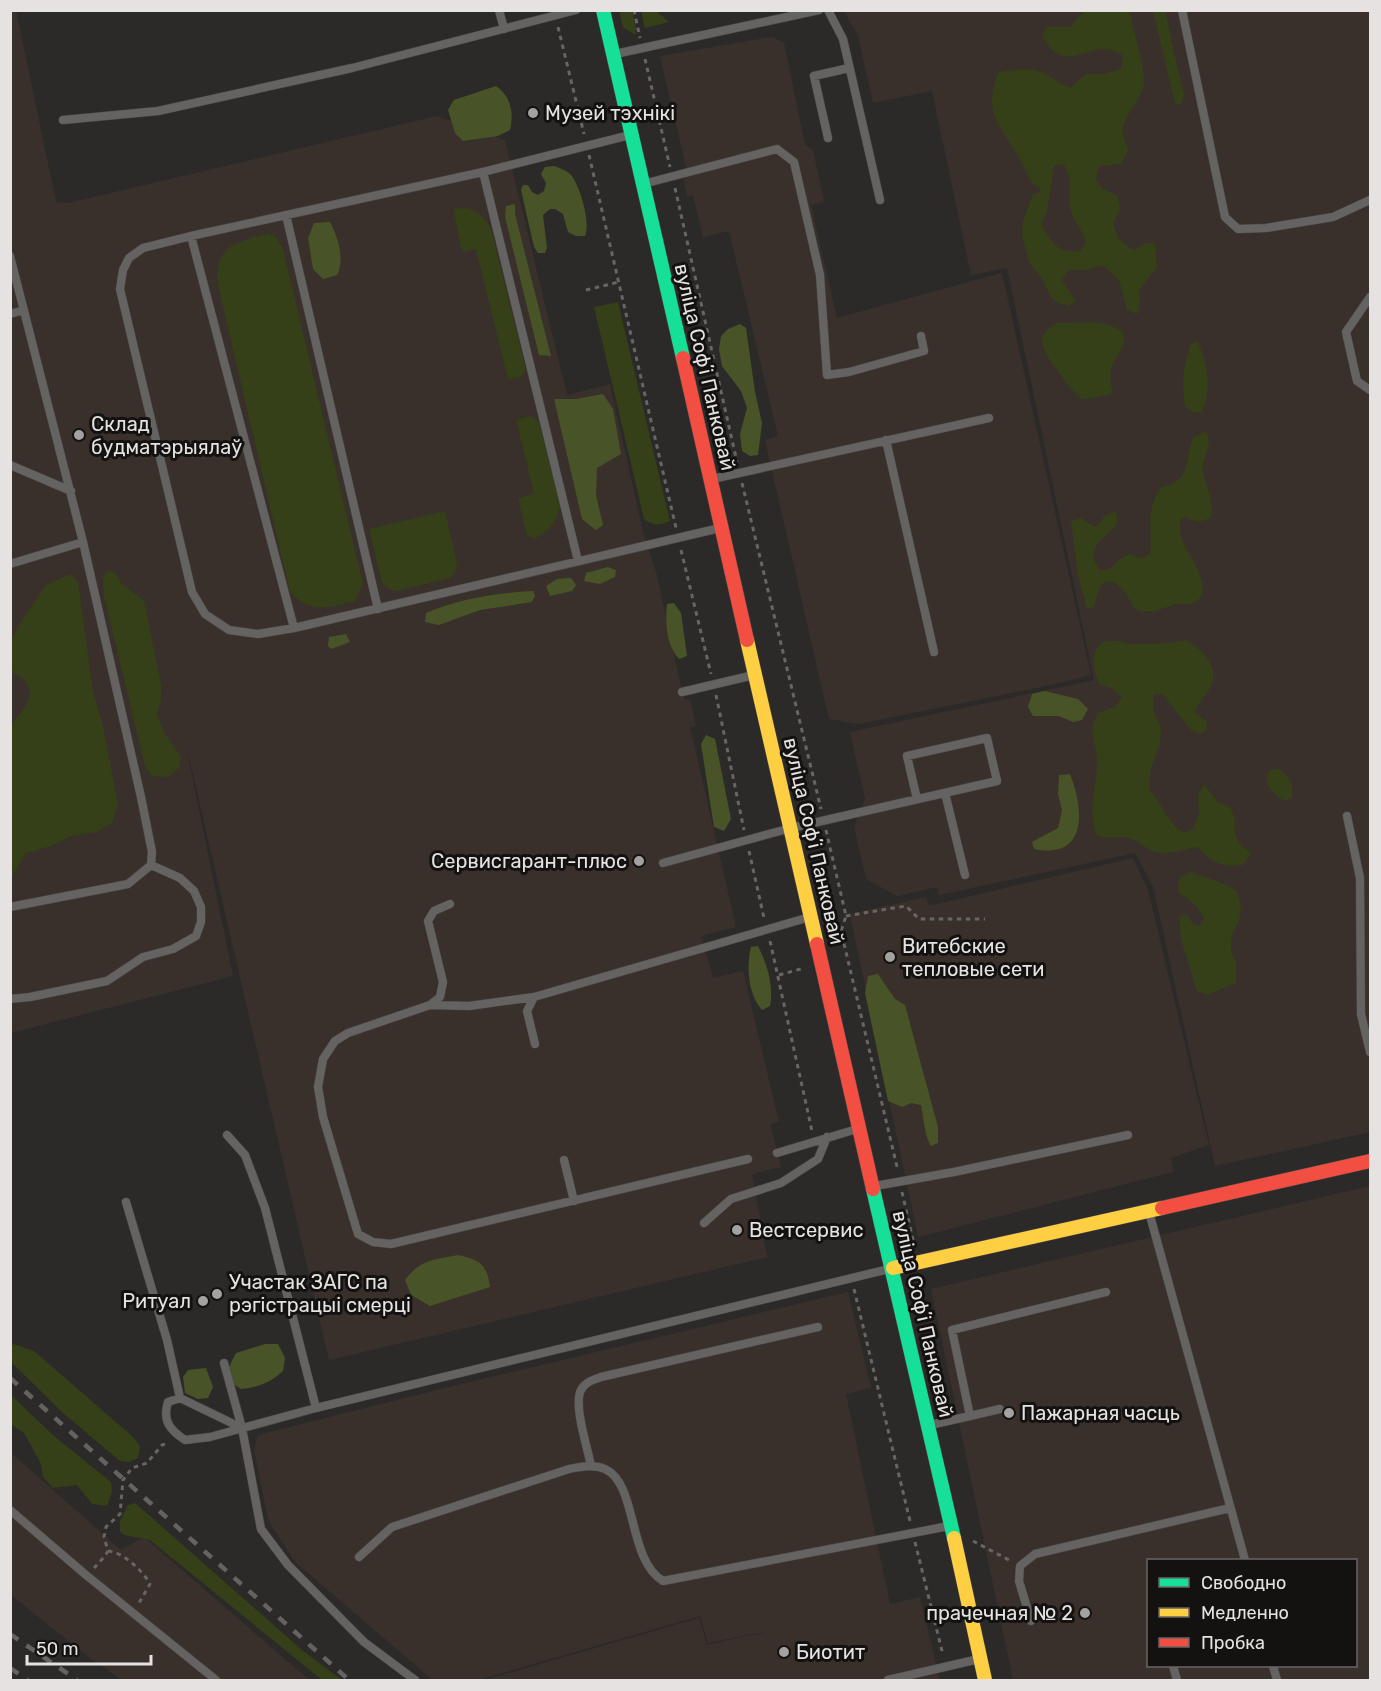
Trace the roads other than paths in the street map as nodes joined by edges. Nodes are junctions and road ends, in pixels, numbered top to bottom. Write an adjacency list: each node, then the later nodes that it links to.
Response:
1 (499, 10): 7 (lane)
2 (576, 10): 7 (lane)
3 (603, 10): 8 (street, вуліца Софʼі Панковай)
4 (819, 10): 8 (lane)
5 (828, 10): 9 (lane)
6 (1182, 10): 16 (lane)
7 (504, 29): 10 (lane)
8 (613, 55): 11 (street, вуліца Софʼі Панковай)
9 (849, 68): 12 (lane); 15 (lane)
10 (63, 120)
11 (632, 134): 13 (lane); 14 (street, вуліца Софʼі Панковай)
12 (828, 138)
13 (483, 172): 17 (lane); 32 (lane)
14 (643, 184): 23 (lane); 28 (street, вуліца Софʼі Панковай)
15 (880, 200)
16 (1371, 200)
17 (286, 215): 18 (lane); 34 (lane)
18 (191, 236): 35 (lane); 35 (lane)
19 (10, 256): 21 (lane)
20 (1371, 297): 24 (lane)
21 (24, 310): 22 (lane); 29 (lane)
22 (10, 314)
23 (921, 336)
24 (1371, 390)
25 (988, 418): 26 (lane)
26 (886, 440): 28 (lane); 36 (lane)
27 (10, 465): 29 (lane)
28 (711, 480): 30 (street, вуліца Софʼі Панковай)
29 (71, 491): 31 (lane)
30 (722, 527): 32 (lane); 37 (street, вуліца Софʼі Панковай)
31 (83, 542): 33 (lane); 44 (lane)
32 (578, 561): 34 (lane)
33 (10, 564)
34 (378, 609): 35 (lane)
35 (294, 628)
36 (934, 652)
37 (756, 675): 38 (lane); 42 (street, вуліца Софʼі Панковай)
38 (682, 692)
39 (945, 793): 40 (lane); 40 (lane); 45 (lane)
40 (917, 799): 42 (lane)
41 (1347, 816): 53 (lane)
42 (791, 828): 43 (lane); 48 (street, вуліца Софʼі Панковай)
43 (663, 862)
44 (150, 865): 47 (lane); 50 (lane)
45 (965, 875)
46 (450, 904): 51 (lane)
47 (10, 907)
48 (812, 917): 49 (lane); 54 (street, вуліца Софʼі Панковай)
49 (534, 997): 51 (lane); 52 (lane)
50 (10, 999)
51 (430, 1005): 63 (lane)
52 (535, 1044)
53 (1371, 1052)
54 (859, 1129): 57 (lane); 62 (street, вуліца Софʼі Панковай)
55 (227, 1135): 72 (lane)
56 (1128, 1135): 62 (lane)
57 (827, 1137): 58 (lane); 66 (lane)
58 (777, 1153)
59 (748, 1159): 63 (lane)
60 (564, 1160): 63 (lane)
61 (1371, 1161): 65 (street)
62 (874, 1186): 67 (street, вуліца Софʼі Панковай)
63 (574, 1201)
64 (126, 1202): 71 (lane)
65 (1149, 1211): 67 (street); 78 (lane)
66 (704, 1223)
67 (893, 1268): 72 (lane); 75 (street, вуліца Софʼі Панковай)
68 (1106, 1292): 74 (lane)
69 (818, 1327): 77 (lane)
70 (224, 1363): 76 (lane)
71 (180, 1398): 76 (lane); 76 (lane)
72 (316, 1408): 76 (lane)
73 (1000, 1409): 74 (lane)
74 (970, 1416): 75 (lane)
75 (929, 1426): 80 (street, вуліца Софʼі Панковай)
76 (242, 1428): 86 (lane)
77 (591, 1466): 80 (lane); 81 (lane)
78 (1230, 1508): 82 (lane); 83 (lane)
79 (10, 1510): 85 (lane)
80 (951, 1526): 84 (street, вуліца Софʼі Панковай)
81 (359, 1557)
82 (1245, 1559)
83 (1032, 1621)
84 (980, 1659): 87 (lane); 88 (street, вуліца Софʼі Панковай)
85 (216, 1680)
86 (415, 1680)
87 (888, 1680)
88 (985, 1680)

